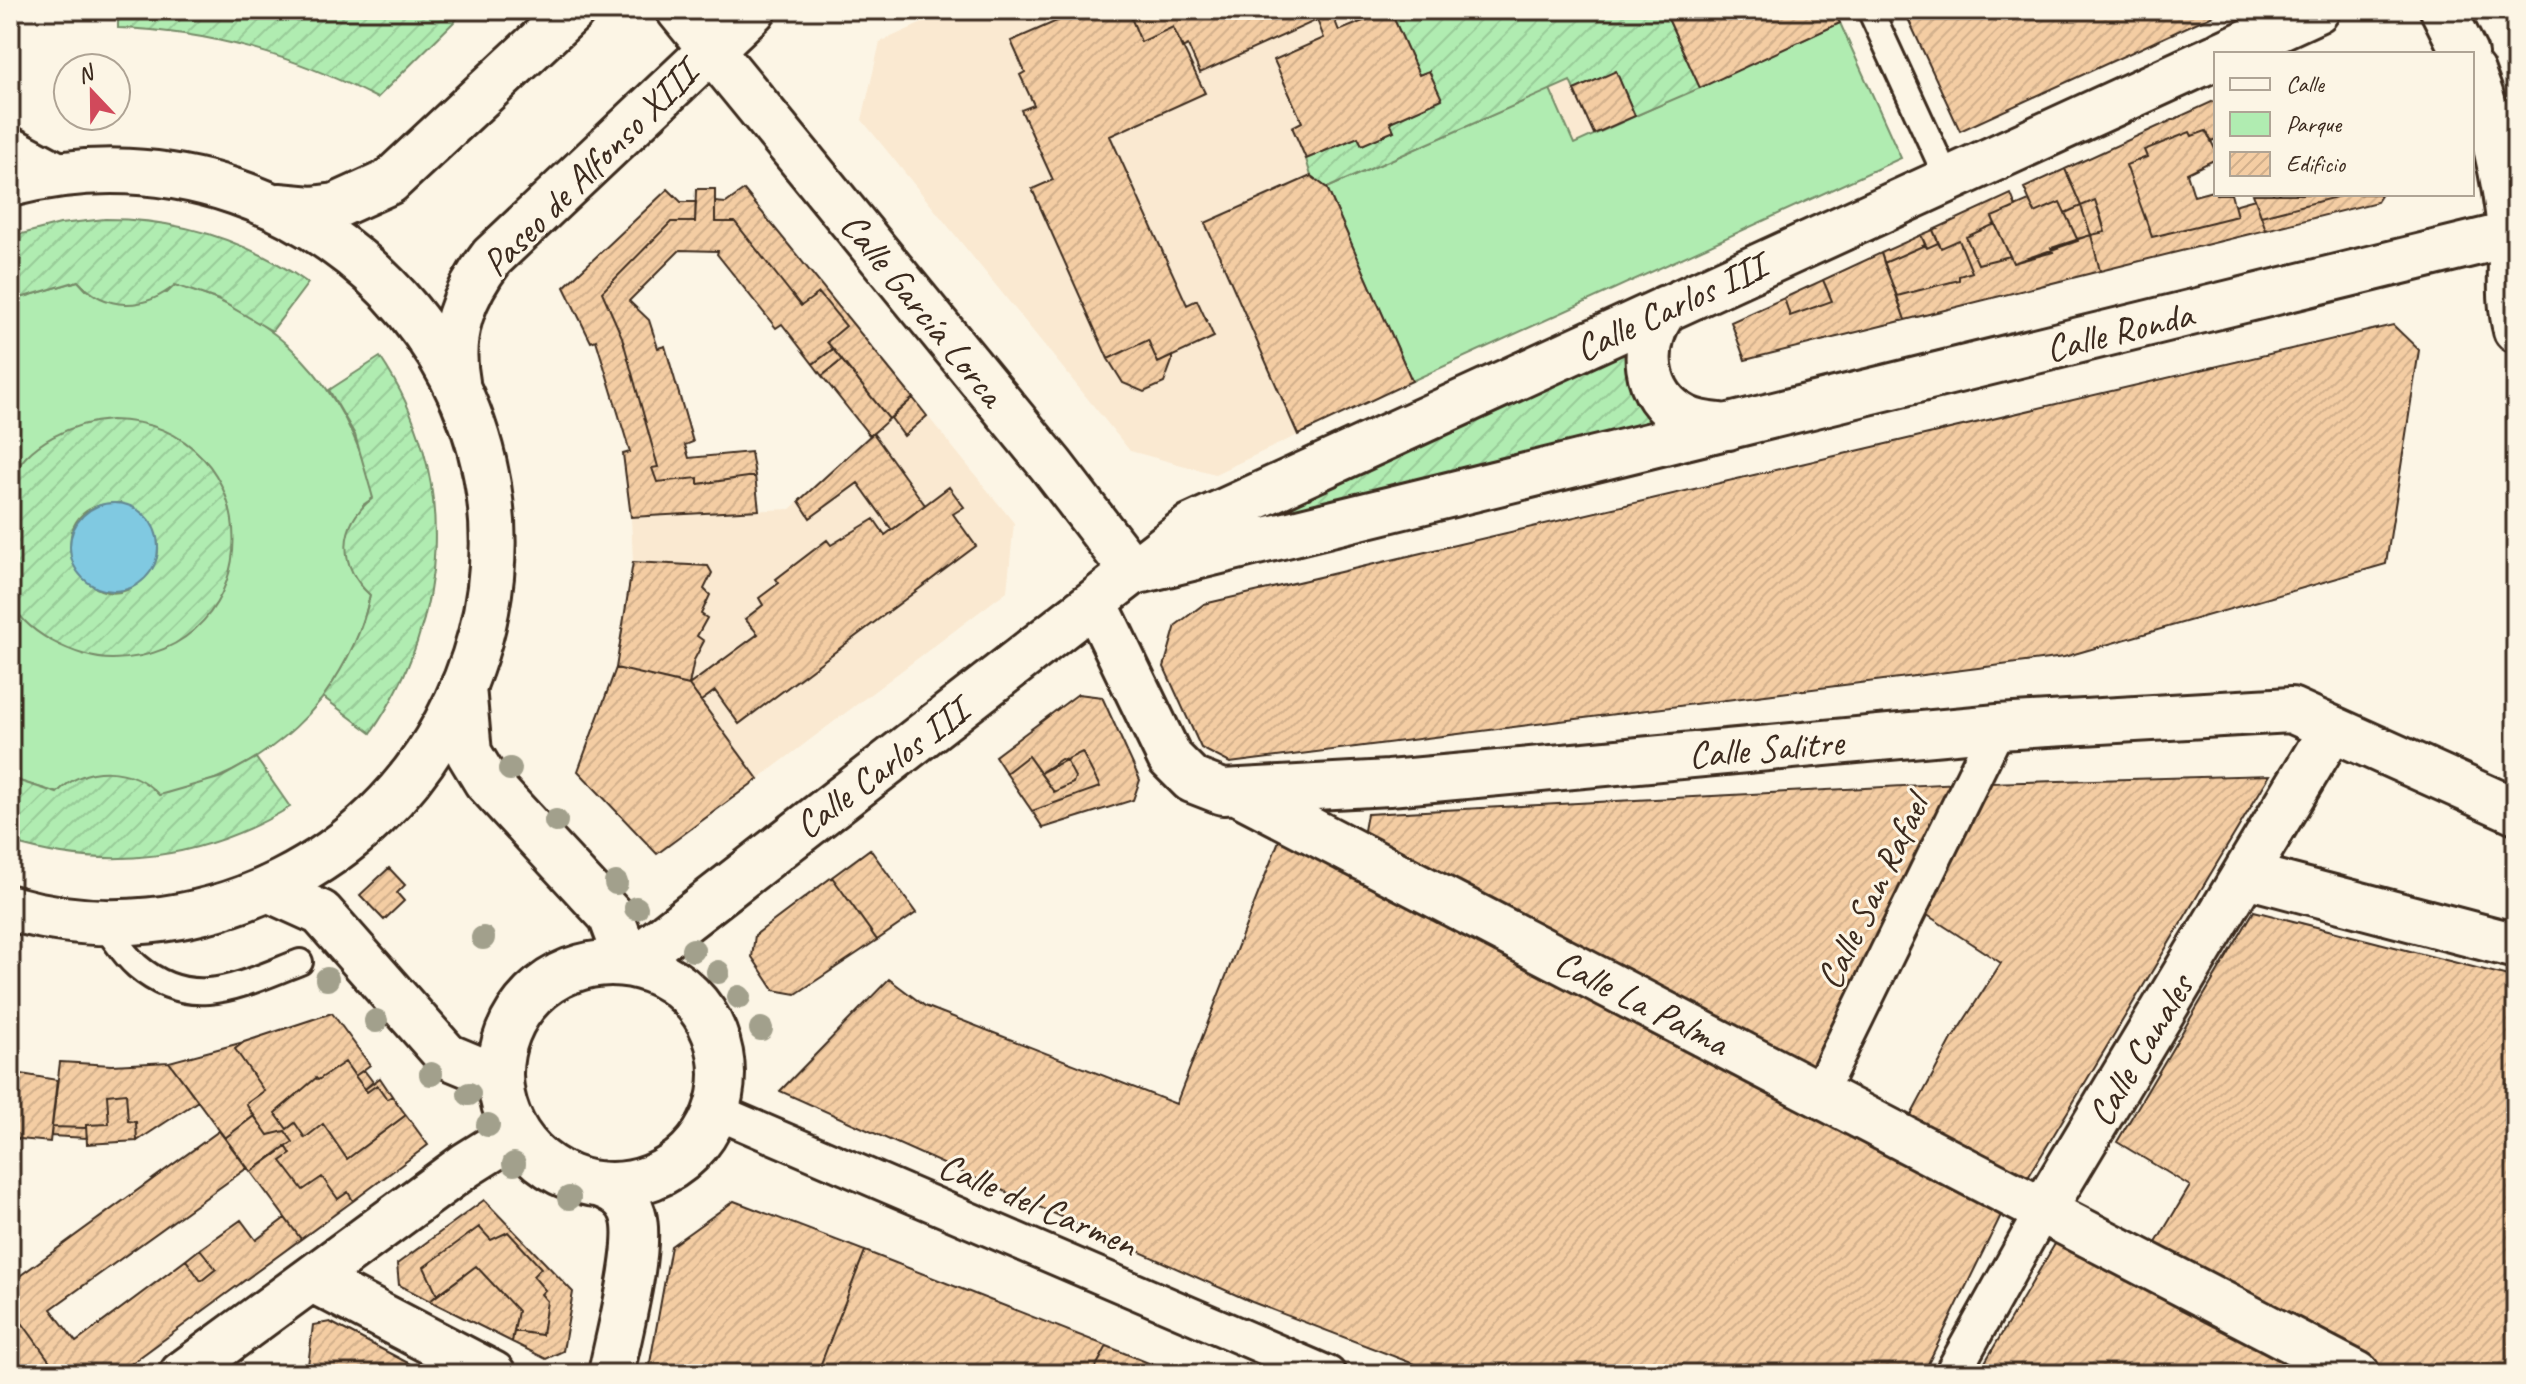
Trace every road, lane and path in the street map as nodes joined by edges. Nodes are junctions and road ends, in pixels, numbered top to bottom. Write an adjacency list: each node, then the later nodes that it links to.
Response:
1 (573, 10): 16 (street)
2 (679, 10): 7 (street, Calle García Lorca)
3 (753, 10): 7 (street, Paseo de Alfonso XIII)
4 (1870, 10): 14 (lane)
5 (2317, 10): 8 (street)
6 (2443, 10): 9 (street)
7 (710, 48): 20 (street, Paseo de Alfonso XIII); 22 (street, Calle García Lorca)
8 (2226, 52)
9 (2464, 52)
10 (2214, 58): 14 (street, Calle Carlos III)
11 (2474, 79): 17 (street)
12 (10, 138): 13 (lane)
13 (74, 172): 15 (street); 16 (street)
14 (1948, 180): 18 (street, Calle Carlos III)
15 (17, 182)
16 (276, 206): 20 (street)
17 (2513, 234): 19 (street); 21 (street, Calle Ronda)
18 (1666, 308): 21 (street); 22 (street, Calle Carlos III)
19 (2516, 330)
20 (459, 392): 24 (street)
21 (1728, 427): 22 (street, Calle Carlos III)
22 (1133, 572): 23 (street, Calle Carlos III)
23 (1095, 603): 27 (street); 35 (street, Calle Carlos III)
24 (463, 687): 30 (street); 35 (street)
25 (1998, 727): 26 (street, Calle Salitre); 27 (street, Calle Salitre); 37 (street, Calle San Rafael)
26 (2332, 729): 28 (street); 29 (street, Calle Canales)
27 (1241, 794): 37 (street, Calle La Palma)
28 (2516, 811)
29 (2246, 875): 33 (street); 41 (street, Calle Canales)
30 (268, 889): 32 (street); 36 (street)
31 (10, 908): 32 (street)
32 (101, 922): 34 (lane)
33 (2516, 946)
34 (300, 962)
35 (629, 964): 36 (street); 38 (street)
36 (500, 1078): 39 (street)
37 (1819, 1093): 41 (street, Calle La Palma)
38 (715, 1111): 40 (street); 46 (street, Calle del Carmen)
39 (517, 1133): 40 (street); 42 (street)
40 (598, 1184): 45 (street)
41 (2042, 1212): 47 (street, Calle Canales); 48 (street, Calle La Palma)
42 (311, 1279): 43 (street); 44 (street)
43 (182, 1374)
44 (493, 1374)
45 (611, 1374)
46 (1328, 1374)
47 (1952, 1374)
48 (2357, 1374)

